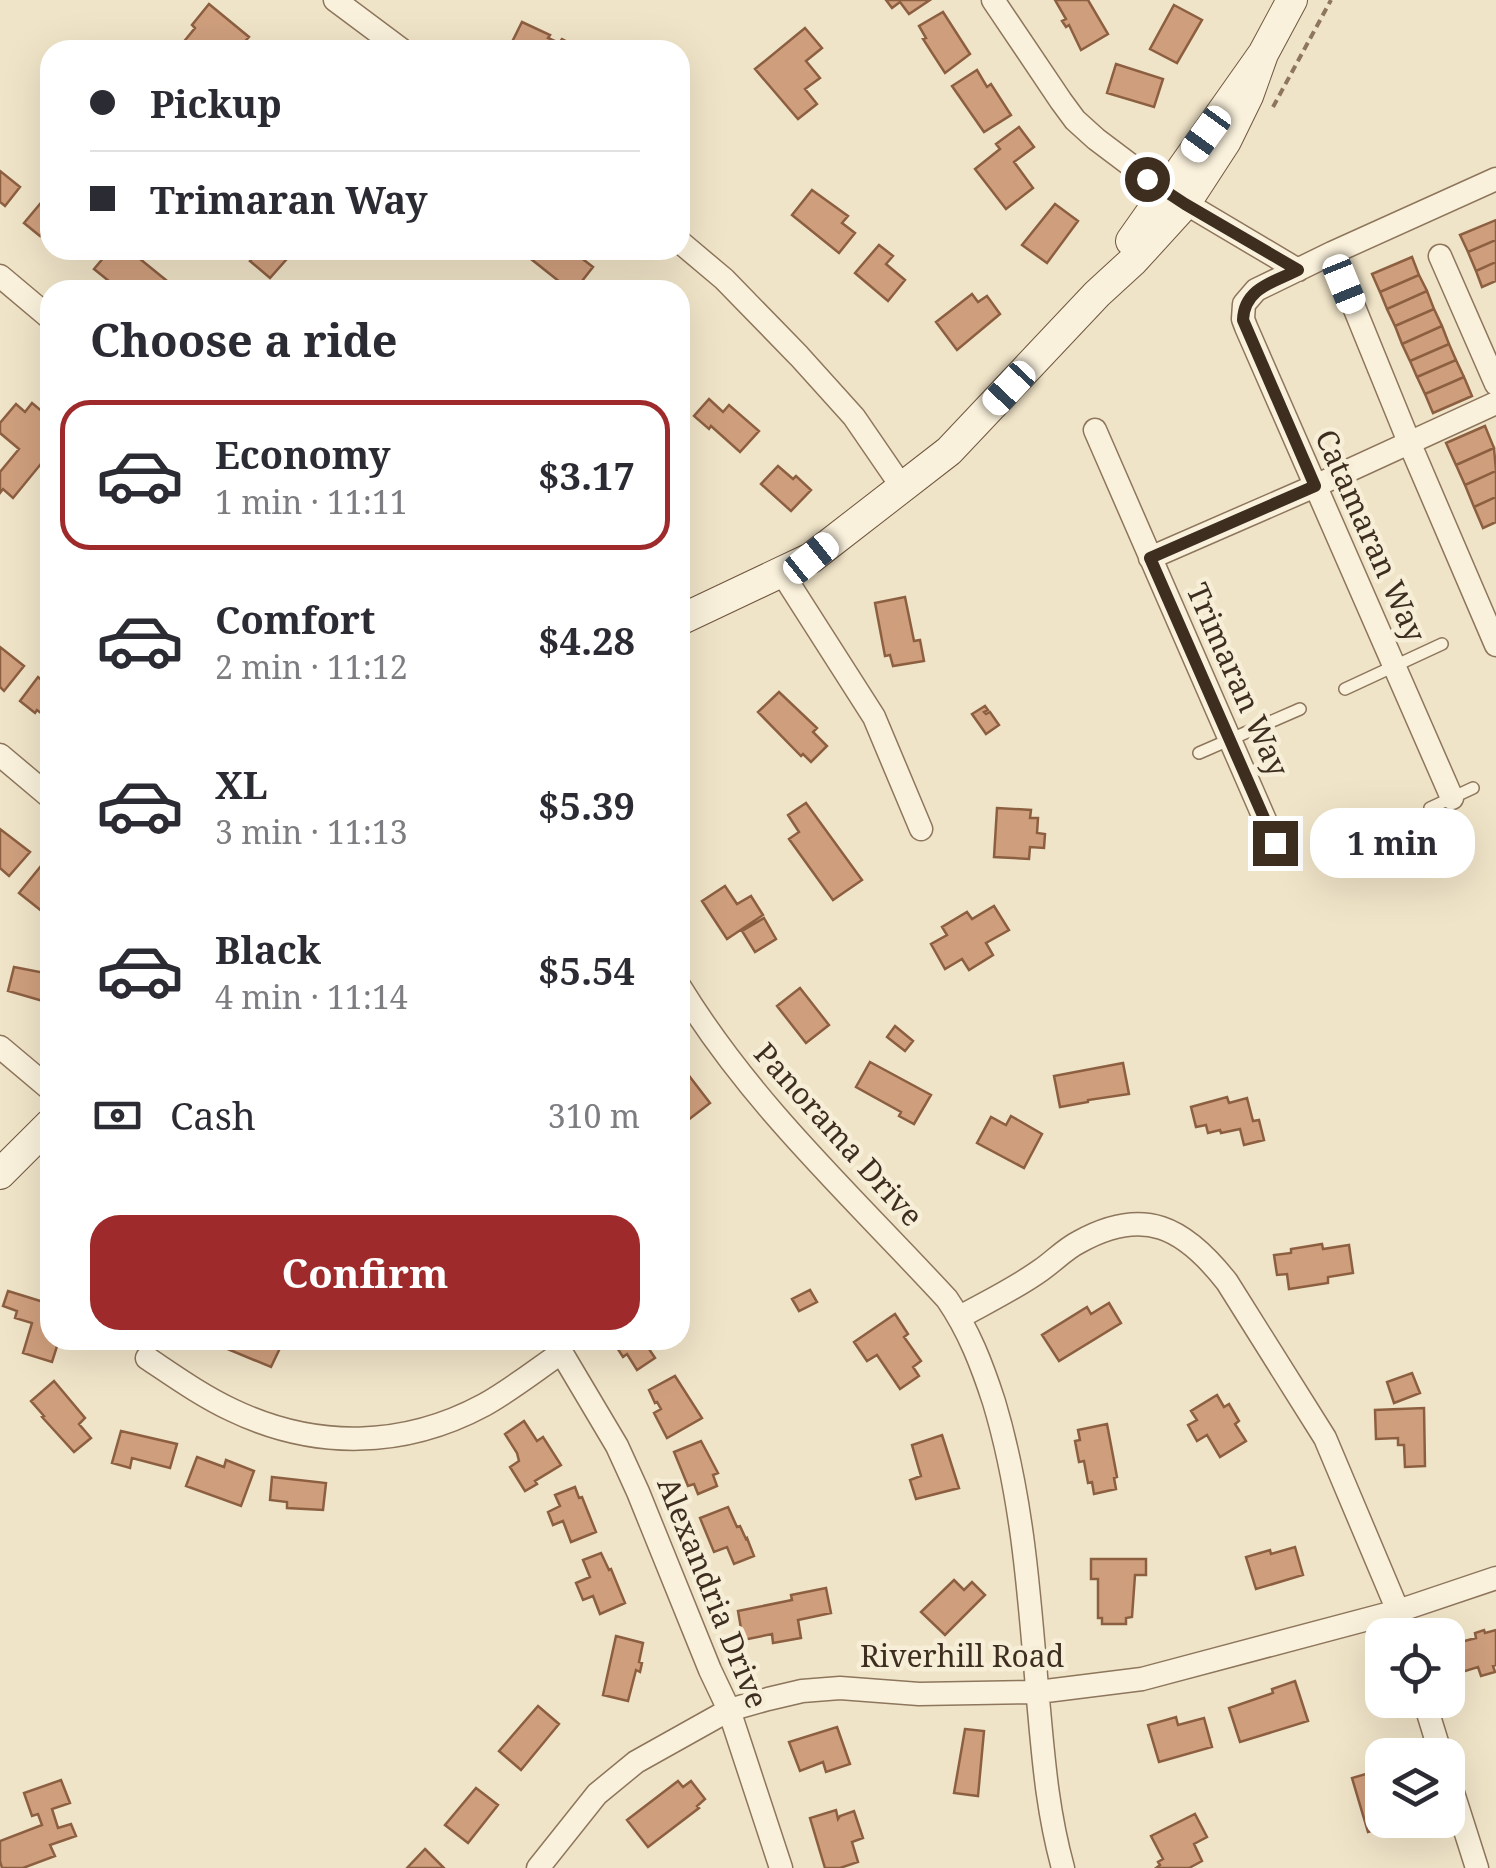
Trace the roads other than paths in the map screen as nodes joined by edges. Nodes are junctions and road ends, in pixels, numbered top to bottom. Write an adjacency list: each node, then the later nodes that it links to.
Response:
1 (334, 0): 4 (street)
2 (992, 0): 6 (street)
3 (1292, 0): 6 (main road)
4 (388, 40)
5 (1496, 179): 8 (street)
6 (1175, 198): 10 (street); 17 (main road)
7 (690, 250): 17 (street)
8 (1332, 253): 10 (street); 16 (street)
9 (1440, 256): 13 (street)
10 (1298, 270): 18 (street, Catamaran Way)
11 (0, 276): 12 (street)
12 (40, 310)
13 (1496, 384)
14 (1496, 403): 16 (street)
15 (1095, 430): 19 (street, Trimaran Way)
16 (1409, 442): 18 (street); 22 (street)
17 (902, 486): 20 (main road)
18 (1315, 486): 19 (street); 25 (street, Catamaran Way)
19 (1150, 558): 28 (street, Trimaran Way)
20 (782, 573): 21 (main road); 34 (street)
21 (690, 615)
22 (1490, 615): 24 (street)
23 (1442, 644): 25 (lane)
24 (1496, 645)
25 (1394, 666): 26 (lane); 32 (street, Catamaran Way)
26 (1345, 689)
27 (1300, 709): 28 (lane)
28 (1230, 739): 29 (lane); 35 (street, Trimaran Way)
29 (1198, 753)
30 (0, 755): 31 (street)
31 (40, 789)
32 (1463, 793): 33 (lane)
33 (1430, 808)
34 (921, 829)
35 (1275, 843)
36 (690, 1003): 41 (street, Panorama Drive)
37 (0, 1047): 38 (street)
38 (40, 1081)
39 (40, 1134): 40 (main road)
40 (0, 1174)
41 (960, 1317): 46 (street); 48 (street, Panorama Drive)
42 (554, 1350): 44 (street)
43 (560, 1350): 49 (street, Alexandria Drive)
44 (147, 1358)
45 (1496, 1578): 46 (street, Riverhill Road)
46 (1398, 1611): 47 (street); 48 (street, Riverhill Road)
47 (1400, 1618)
48 (1038, 1692): 49 (street, Riverhill Road); 53 (street, Panorama Drive)
49 (730, 1710): 51 (street, Riverhill Road); 52 (street, Alexandria Drive)
50 (1465, 1830): 54 (street)
51 (538, 1868)
52 (781, 1868)
53 (1063, 1868)
54 (1477, 1868)

